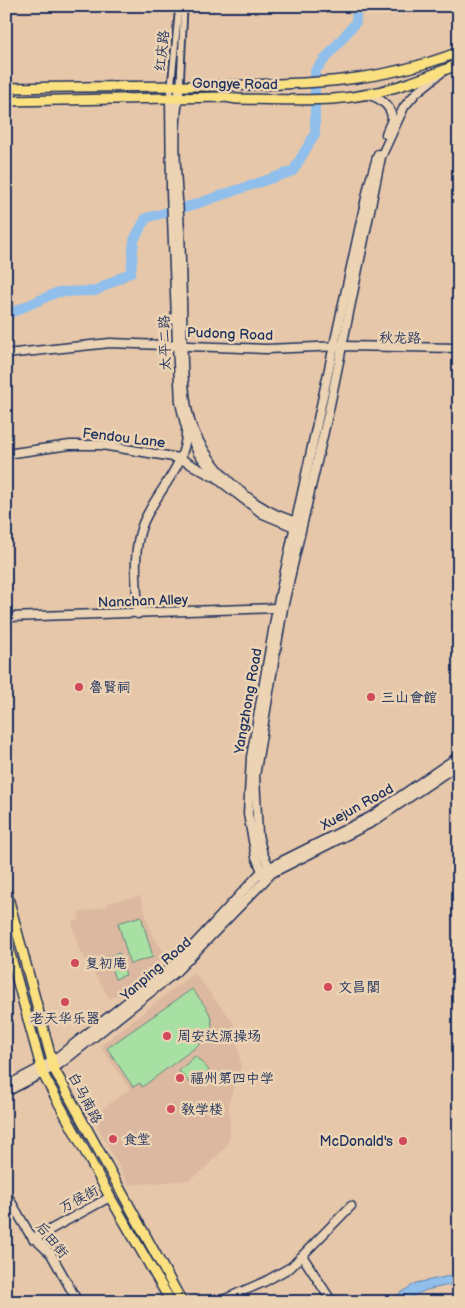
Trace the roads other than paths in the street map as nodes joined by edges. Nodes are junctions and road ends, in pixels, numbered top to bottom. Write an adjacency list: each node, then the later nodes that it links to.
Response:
1 (179, 6): 6 (street, 红庆路)
2 (184, 6): 6 (street, 红庆路)
3 (459, 52): 6 (main road, Gongye Road)
4 (459, 64): 5 (main road, Gongye Road)
5 (445, 70): 8 (main road, Gongye Road); 13 (street)
6 (175, 86): 7 (main road, Gongye Road); 9 (street)
7 (6, 88)
8 (361, 94): 9 (main road, Gongye Road); 13 (street)
9 (174, 98): 10 (main road, Gongye Road); 11 (street, 太平二路); 11 (street, 太平二路)
10 (6, 101)
11 (176, 215): 12 (street, 太平二路)
12 (180, 344): 13 (street, Pudong Road); 16 (street, Pudong Road); 17 (street, 太平二路); 21 (street, 太平二路)
13 (339, 348): 14 (street, 秋龙路); 15 (street, 秋龙路); 21 (street)
14 (459, 348)
15 (459, 352)
16 (6, 354)
17 (185, 424): 19 (street); 20 (street, 太平二路)
18 (6, 454): 19 (street, Fendou Lane)
19 (179, 458): 20 (street, Fendou Lane); 23 (street)
20 (220, 481): 21 (street, 太平二路)
21 (299, 526): 22 (street, Yangzhong Road); 27 (street, Yangzhong Road)
22 (278, 608): 23 (street, Nanchan Alley); 27 (street, Yangzhong Road)
23 (138, 614): 24 (street, Nanchan Alley)
24 (9, 617)
25 (459, 756): 27 (street, Xuejun Road)
26 (459, 764): 27 (street, Xuejun Road)
27 (267, 872): 30 (street, Yanping Road)
28 (6, 890): 30 (main road, 白马南路)
29 (6, 938): 31 (main road)
30 (53, 1065): 31 (street, Yanping Road); 41 (main road, 白马南路)
31 (42, 1072): 32 (street); 33 (street); 35 (main road)
32 (6, 1086)
33 (6, 1092)
34 (6, 1193): 37 (street, 后田街)
35 (110, 1197): 37 (street, 万侯街); 40 (main road)
36 (351, 1206): 38 (street)
37 (34, 1239): 39 (street, 后田街)
38 (303, 1257): 42 (street); 43 (street)
39 (78, 1302)
40 (171, 1302)
41 (182, 1302)
42 (218, 1302)
43 (332, 1302)

